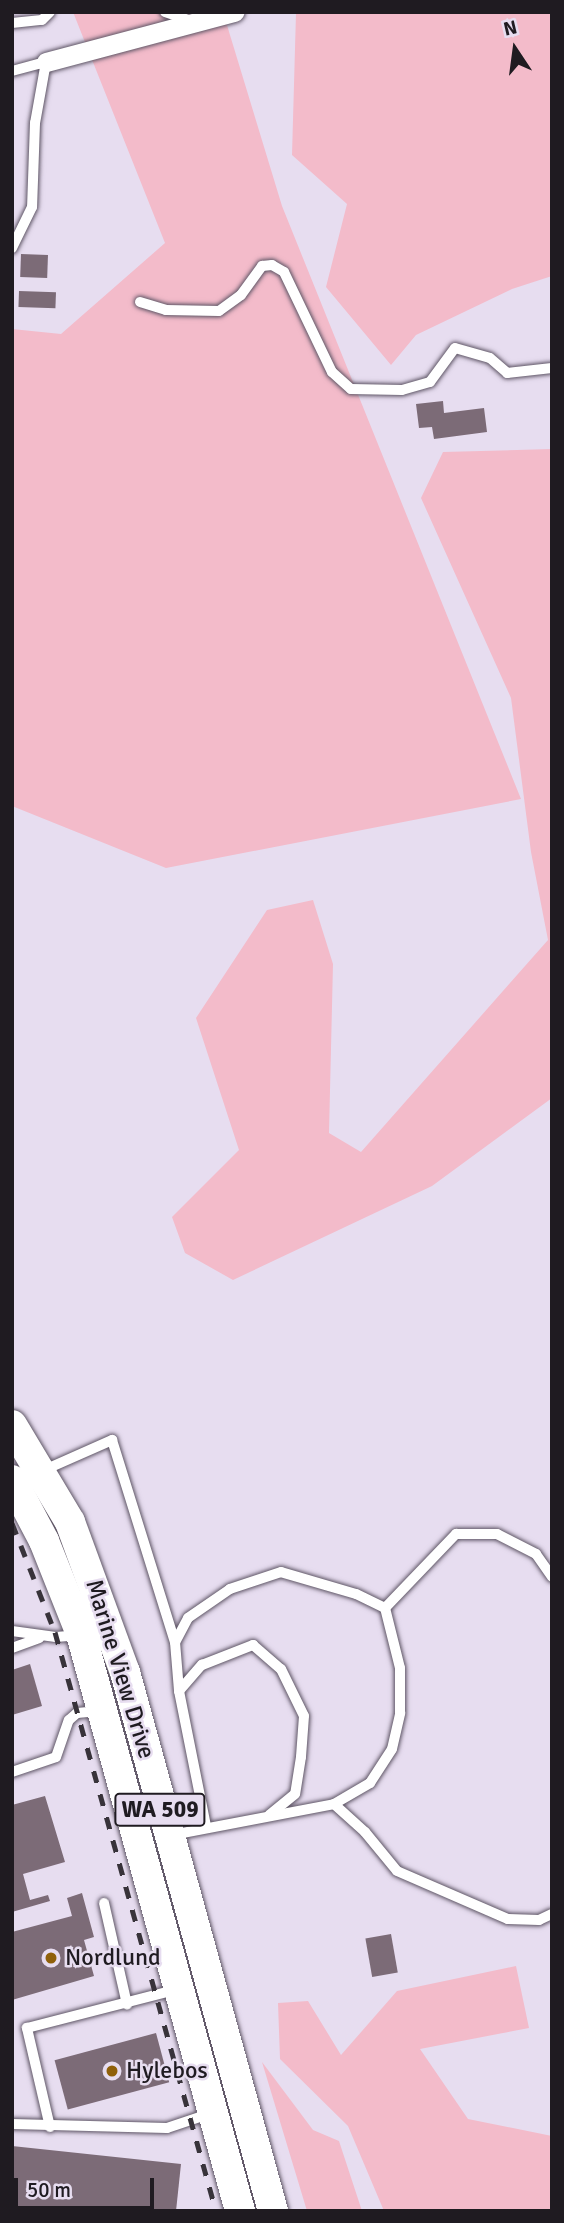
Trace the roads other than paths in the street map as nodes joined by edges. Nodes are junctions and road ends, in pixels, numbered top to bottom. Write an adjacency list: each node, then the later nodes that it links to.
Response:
1 (50, 12): 5 (lane)
2 (165, 12): 4 (lane)
3 (234, 12): 4 (street)
4 (194, 22): 6 (street)
5 (12, 23)
6 (46, 62): 7 (lane); 8 (lane)
7 (12, 71)
8 (12, 248)
9 (139, 302): 10 (lane)
10 (552, 368)
11 (12, 1425): 12 (main road, Marine View Drive / WA 509)
12 (42, 1471): 19 (lane); 27 (main road, Marine View Drive / WA 509)
13 (12, 1480): 17 (main road, Marine View Drive / WA 509)
14 (552, 1577): 15 (lane)
15 (385, 1608): 19 (lane); 24 (lane)
16 (12, 1631): 18 (lane)
17 (81, 1634): 18 (lane); 22 (main road, Marine View Drive / WA 509)
18 (43, 1636): 20 (lane)
19 (175, 1642): 21 (lane)
20 (12, 1648)
21 (179, 1691): 25 (lane); 26 (lane)
22 (103, 1711): 23 (lane); 30 (main road, Marine View Drive / WA 509)
23 (12, 1772)
24 (334, 1804): 25 (lane); 29 (lane)
25 (267, 1818): 26 (lane)
26 (205, 1826): 27 (lane)
27 (167, 1837): 36 (main road, Marine View Drive / WA 509)
28 (104, 1903): 31 (lane)
29 (552, 1914)
30 (179, 1989): 31 (lane); 32 (main road, Marine View Drive / WA 509)
31 (127, 2004): 34 (lane)
32 (213, 2113): 34 (lane); 35 (main road, Marine View Drive / WA 509)
33 (12, 2124): 34 (lane)
34 (50, 2127)
35 (240, 2211)
36 (272, 2211)

